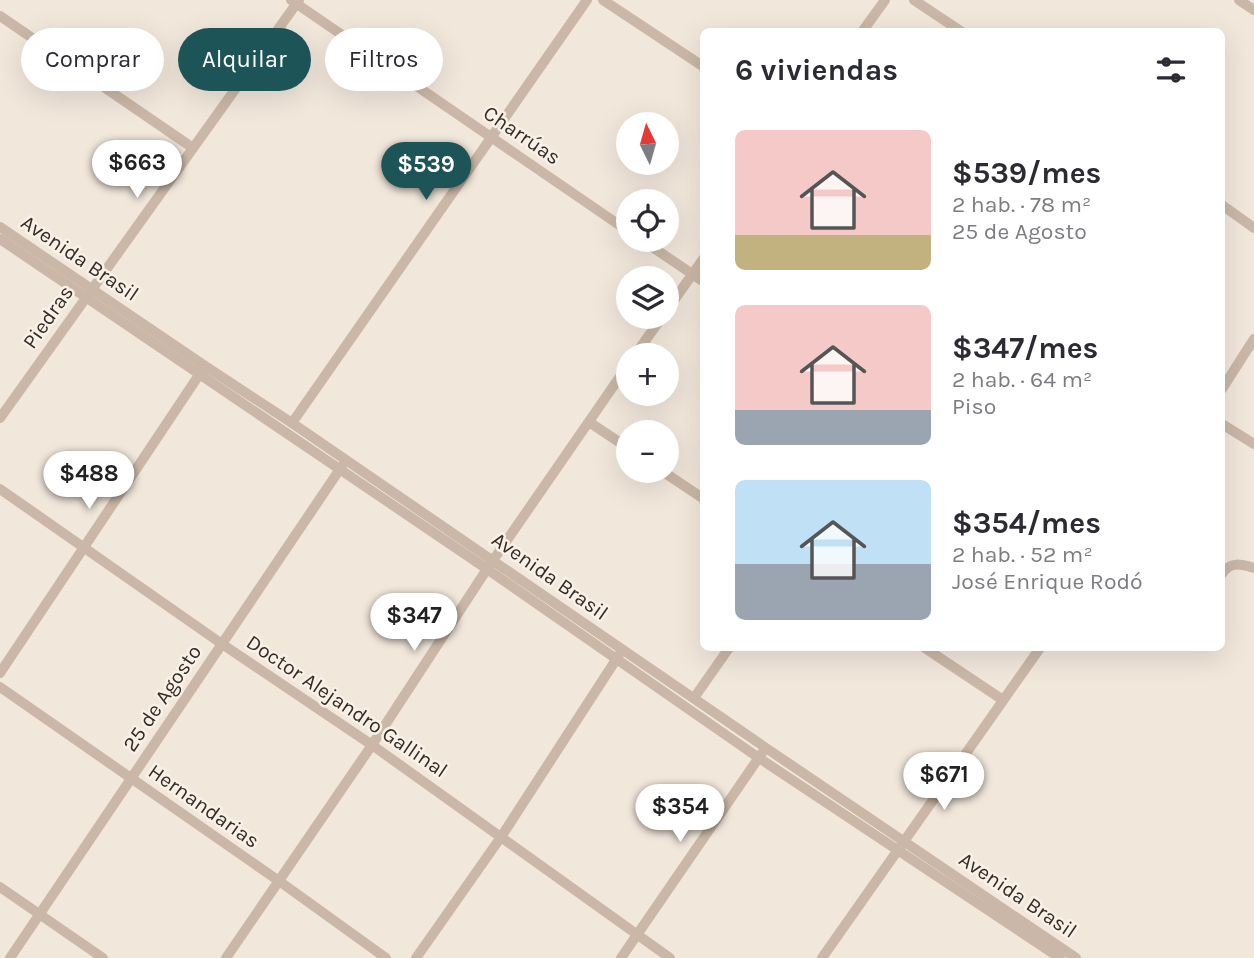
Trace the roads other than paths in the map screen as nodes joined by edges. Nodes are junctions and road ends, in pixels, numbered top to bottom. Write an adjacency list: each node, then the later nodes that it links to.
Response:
1 (587, 0): 12 (street)
2 (603, 0): 11 (street)
3 (884, 0): 9 (street)
4 (914, 0): 10 (street)
5 (1239, 0): 7 (street)
6 (296, 1): 12 (street, Charrúas); 13 (street, Piedras)
7 (1254, 10)
8 (0, 16): 13 (street)
9 (865, 28)
10 (956, 28)
11 (700, 64)
12 (491, 137): 15 (street, Charrúas); 31 (street)
13 (193, 148): 24 (street, Piedras)
14 (1225, 207): 17 (street)
15 (616, 223)
16 (0, 227): 24 (street, Avenida Brasil)
17 (1254, 228)
18 (0, 239): 24 (street, Avenida Brasil)
19 (660, 252): 21 (street)
20 (700, 263): 21 (street)
21 (692, 274): 22 (street); 23 (street)
22 (700, 279)
23 (679, 293)
24 (89, 294): 26 (street, Avenida Brasil); 29 (street, Piedras)
25 (1254, 339): 28 (street)
26 (202, 370): 31 (street, Avenida Brasil); 35 (street, Avenida Brasil); 39 (street)
27 (616, 383): 30 (street)
28 (1225, 384)
29 (0, 418)
30 (589, 422): 33 (street); 40 (street)
31 (292, 423): 35 (street, Avenida Brasil)
32 (1225, 426): 34 (street)
33 (616, 440)
34 (1254, 444)
35 (343, 465): 40 (street, Avenida Brasil); 43 (street, 25 de Agosto)
36 (679, 482): 38 (street)
37 (0, 489): 39 (street, Doctor Alejandro Gallinal)
38 (700, 496)
39 (84, 547): 43 (street, Doctor Alejandro Gallinal); 48 (street)
40 (490, 565): 47 (street, Avenida Brasil); 52 (street)
41 (1254, 568): 42 (street)
42 (1225, 570)
43 (222, 644): 52 (street, Doctor Alejandro Gallinal); 54 (street, 25 de Agosto)
44 (727, 651): 50 (street)
45 (930, 651): 51 (street)
46 (1038, 651): 51 (street)
47 (619, 655): 50 (street, Avenida Brasil); 53 (street, Avenida Brasil); 55 (street)
48 (0, 673)
49 (0, 687): 54 (street, Hernandarias)
50 (694, 698): 53 (street, Avenida Brasil)
51 (1003, 700): 56 (street)
52 (372, 745): 55 (street, Doctor Alejandro Gallinal); 57 (street)
53 (763, 753): 56 (street, Avenida Brasil); 60 (street)
54 (131, 779): 57 (street, Hernandarias); 59 (street, 25 de Agosto)
55 (501, 837): 60 (street, Doctor Alejandro Gallinal); 65 (street)
56 (901, 846): 68 (street); 69 (street, Avenida Brasil); 70 (street, Avenida Brasil)
57 (279, 881): 63 (street); 64 (street, Hernandarias)
58 (0, 887): 59 (street)
59 (39, 914): 61 (street, 25 de Agosto); 62 (street)
60 (637, 934): 66 (street); 67 (street, Doctor Alejandro Gallinal)
61 (10, 958)
62 (103, 958)
63 (226, 958)
64 (386, 958)
65 (416, 958)
66 (621, 958)
67 (670, 958)
68 (822, 958)
69 (1060, 958)
70 (1076, 958)

